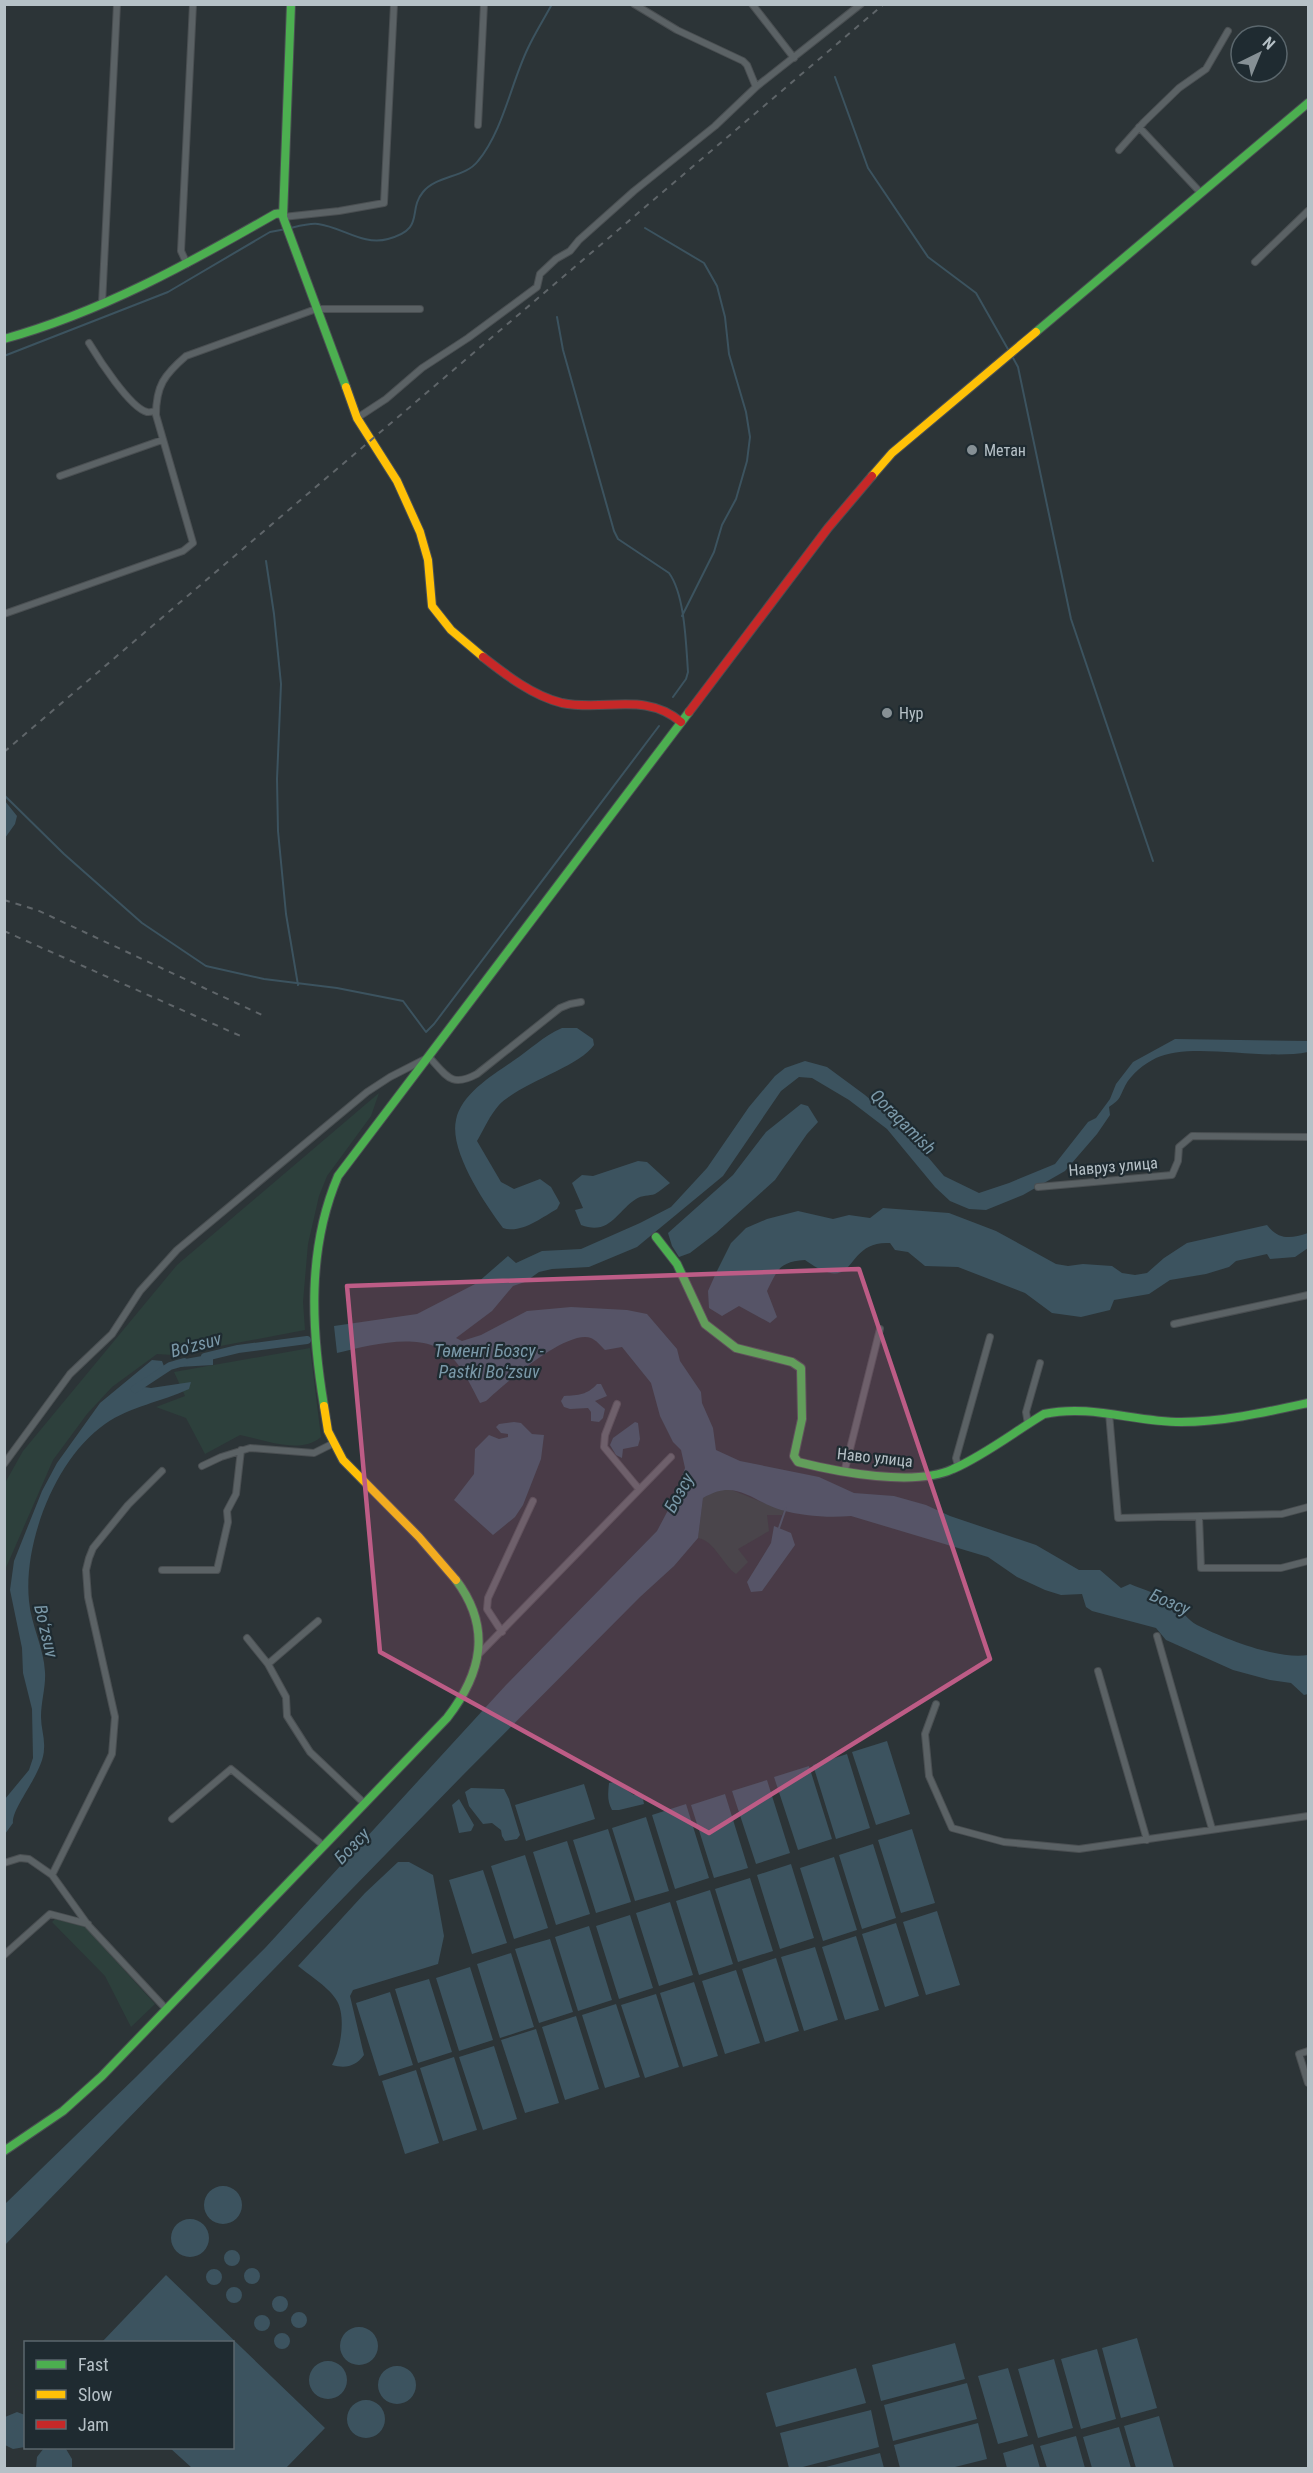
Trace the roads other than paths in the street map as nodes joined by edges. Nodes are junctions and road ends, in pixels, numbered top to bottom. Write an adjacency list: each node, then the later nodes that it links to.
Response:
1 (117, 4): 21 (street)
2 (193, 4): 20 (street)
3 (291, 4): 18 (main road)
4 (394, 4): 18 (street)
5 (484, 4): 13 (street)
6 (634, 4): 11 (street)
7 (752, 4): 10 (street)
8 (861, 4): 10 (street)
9 (1228, 31): 14 (street)
10 (794, 58): 11 (street)
11 (756, 87): 27 (street)
12 (1308, 104): 16 (main road)
13 (478, 125)
14 (1139, 127): 15 (street); 16 (street)
15 (1119, 150)
16 (1200, 192): 31 (main road)
17 (1308, 211): 19 (street)
18 (283, 215): 20 (main road); 22 (main road)
19 (1255, 262)
20 (187, 264): 21 (main road)
21 (102, 304): 24 (main road)
22 (316, 309): 23 (street); 26 (street); 27 (main road)
23 (420, 309)
24 (4, 339)
25 (88, 343): 26 (street)
26 (156, 411): 28 (street)
27 (357, 418): 32 (main road)
28 (162, 440): 29 (street); 30 (street)
29 (60, 476)
30 (4, 614)
31 (693, 707): 32 (main road); 33 (main road)
32 (665, 709): 33 (main road)
33 (681, 722): 35 (main road)
34 (581, 1002): 35 (street)
35 (429, 1057): 48 (main road); 51 (street)
36 (1308, 1137): 37 (street, Навруз улица)
37 (1038, 1187)
38 (656, 1237): 54 (main road, Наво улица)
39 (1308, 1295): 40 (street)
40 (1174, 1324)
41 (880, 1329): 54 (street)
42 (990, 1337): 53 (street)
43 (1040, 1363): 47 (street)
44 (1308, 1403): 46 (main road, Наво улица)
45 (617, 1404): 56 (street)
46 (1109, 1413): 47 (main road, Наво улица); 59 (street)
47 (1028, 1424): 53 (main road, Наво улица)
48 (332, 1444): 49 (street); 66 (main road)
49 (241, 1450): 52 (street); 61 (street)
50 (670, 1457): 56 (street)
51 (4, 1464)
52 (202, 1466)
53 (958, 1466): 54 (main road, Наво улица)
54 (845, 1469)
55 (162, 1471): 77 (street)
56 (639, 1489): 63 (street)
57 (533, 1501): 63 (street)
58 (1308, 1507): 59 (street)
59 (1199, 1517): 60 (street)
60 (1308, 1561)
61 (162, 1570)
62 (318, 1621): 67 (street)
63 (502, 1632): 66 (street)
64 (1157, 1636): 73 (street)
65 (247, 1638): 67 (street)
66 (478, 1655): 70 (main road)
67 (268, 1664): 70 (street)
68 (1098, 1671): 74 (street)
69 (936, 1704): 74 (street)
70 (365, 1804): 75 (main road)
71 (1308, 1816): 73 (street)
72 (172, 1819): 75 (street)
73 (1212, 1829): 74 (street)
74 (1147, 1840)
75 (324, 1846): 80 (main road)
76 (4, 1863): 77 (street)
77 (52, 1875): 78 (street)
78 (88, 1924): 79 (street); 80 (street)
79 (4, 1955)
80 (167, 2010): 83 (main road)
81 (1308, 2051): 82 (street)
82 (1308, 2084)
83 (4, 2151)

